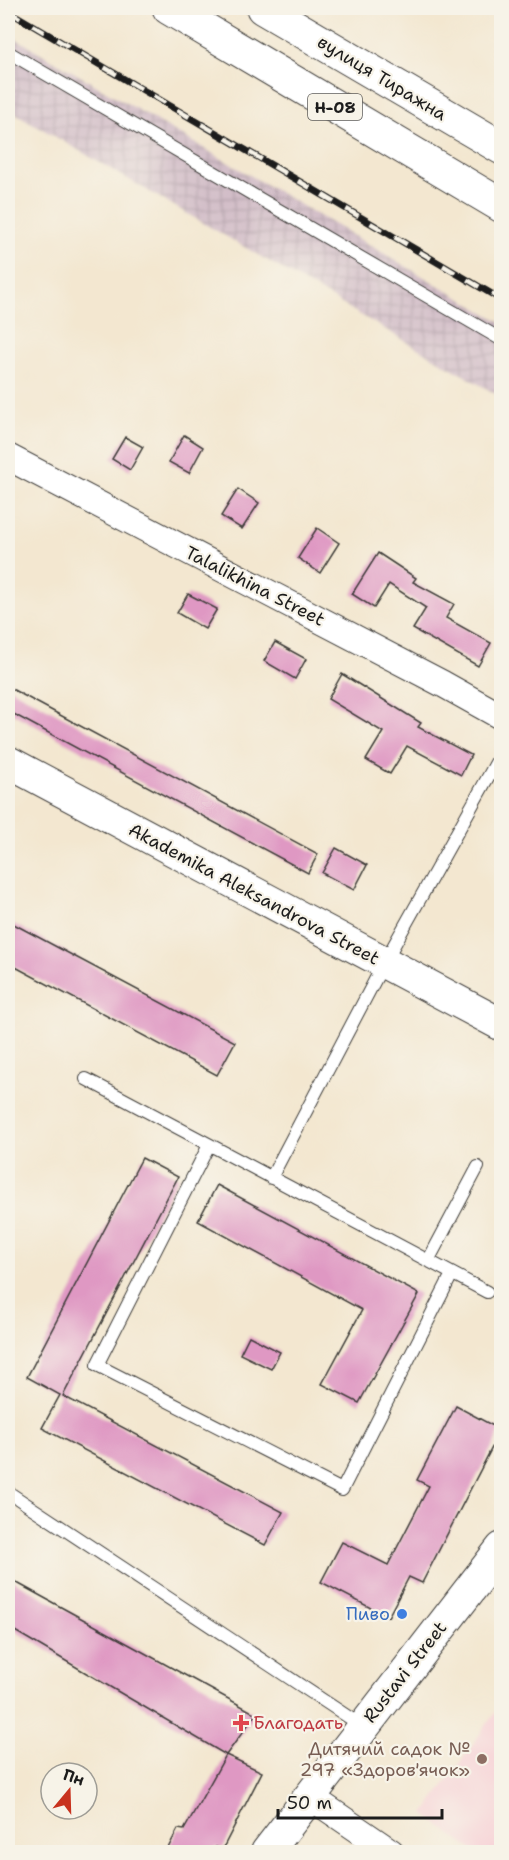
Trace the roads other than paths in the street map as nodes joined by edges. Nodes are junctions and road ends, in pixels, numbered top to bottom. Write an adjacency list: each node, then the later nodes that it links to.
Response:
1 (169, 8): 5 (main road, Н-08)
2 (263, 8): 4 (main road, вулиця Тиражна / Н-08)
3 (8, 52): 6 (lane)
4 (501, 148)
5 (501, 206)
6 (501, 340)
7 (8, 457): 8 (street, Talalikhina Street)
8 (501, 717)
9 (501, 752): 11 (lane)
10 (8, 762): 11 (street, Akademika Aleksandrova Street)
11 (384, 963): 12 (street, Akademika Aleksandrova Street); 16 (lane)
12 (501, 1024)
13 (86, 1079): 14 (lane)
14 (209, 1145): 16 (lane); 18 (lane)
15 (478, 1167): 17 (lane)
16 (271, 1178): 17 (lane)
17 (428, 1261): 18 (lane)
18 (452, 1274): 19 (lane)
19 (487, 1292)
20 (8, 1492): 22 (lane)
21 (501, 1548): 22 (street, Rustavi Street)
22 (362, 1726): 23 (street, Rustavi Street)
23 (309, 1796): 24 (street, Rustavi Street); 25 (street)
24 (267, 1852)
25 (391, 1852)

